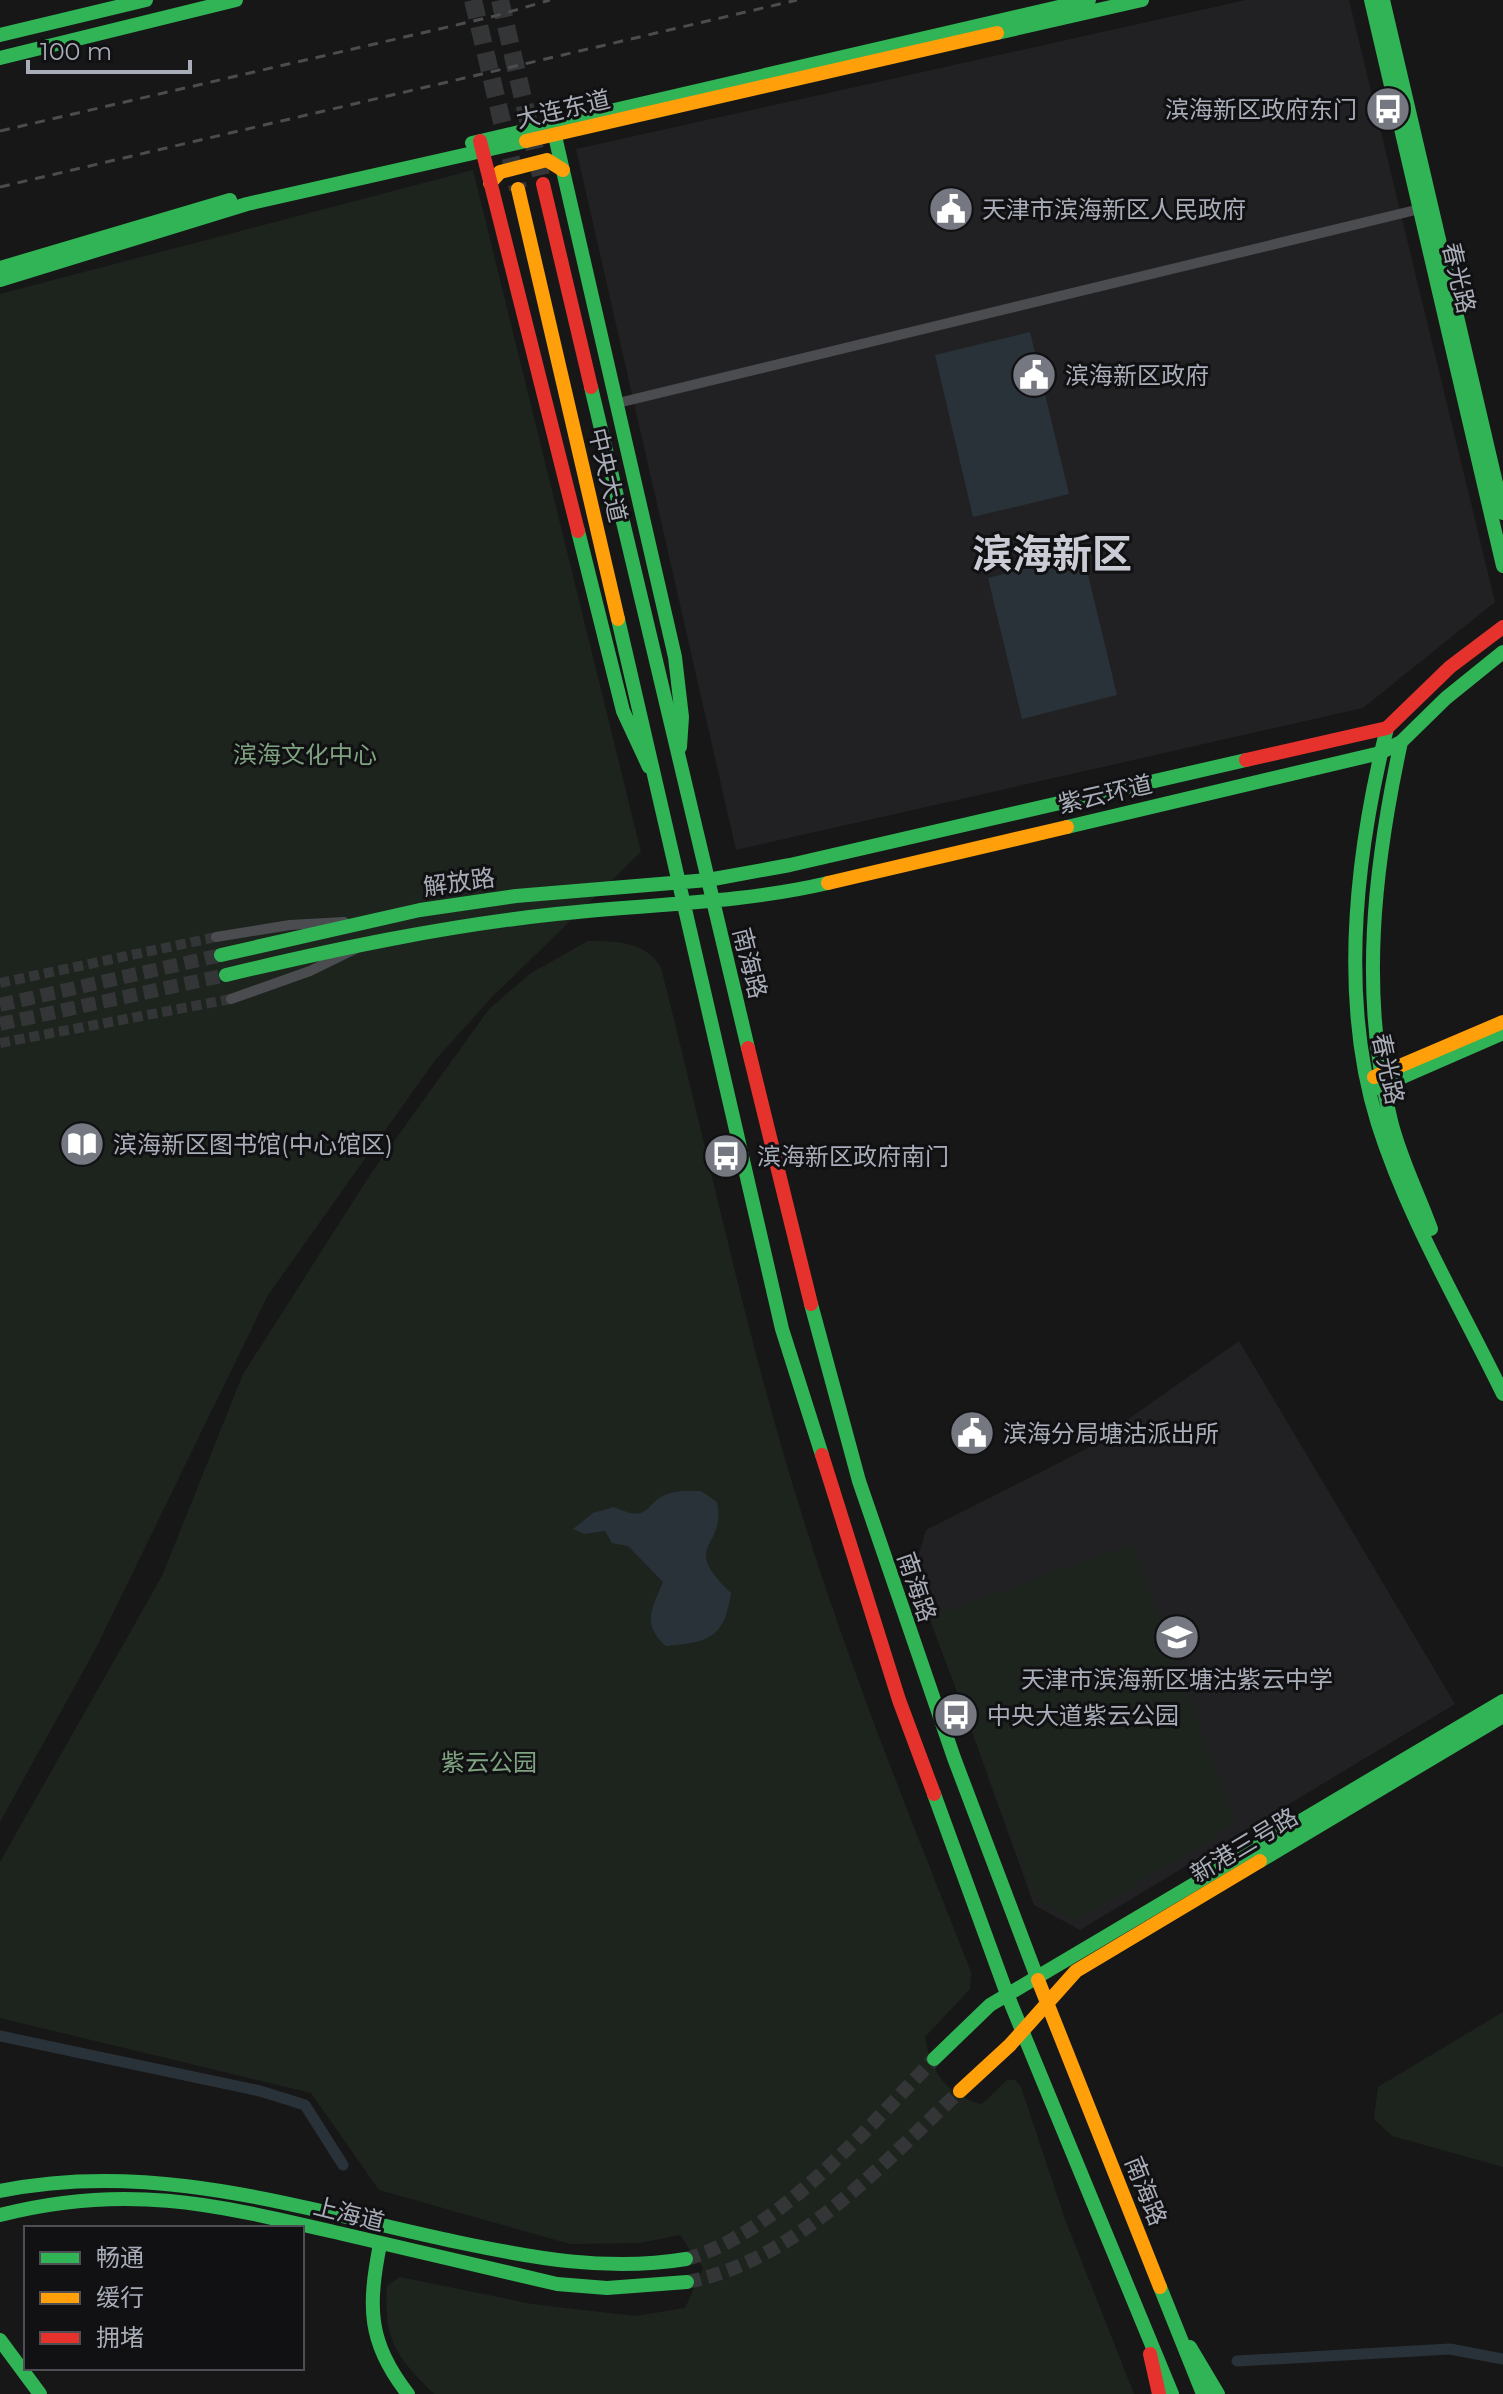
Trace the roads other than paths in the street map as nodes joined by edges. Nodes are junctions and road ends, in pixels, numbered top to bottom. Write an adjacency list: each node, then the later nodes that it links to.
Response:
1 (146, 0): 7 (main road)
2 (236, 0): 8 (main road)
3 (1089, 0): 9 (main road, 大连东道)
4 (1142, 0): 9 (main road, 大连东道)
5 (1371, 0): 15 (main road, 春光路)
6 (1383, 0): 15 (main road, 春光路)
7 (0, 35)
8 (0, 58)
9 (553, 128): 10 (main road, 大连东道); 11 (main road)
10 (481, 145): 12 (main road); 16 (main road, 大连东道); 17 (main road, 大连东道)
11 (563, 170): 12 (main road); 18 (main road)
12 (490, 183): 27 (main road)
13 (543, 184): 26 (main road, 中央大道)
14 (518, 189): 27 (main road, 中央大道)
15 (1426, 207): 18 (street); 19 (main road, 春光路); 20 (main road, 春光路)
16 (0, 268)
17 (0, 280)
18 (618, 403): 26 (main road)
19 (1503, 513)
20 (1503, 566)
21 (1503, 627): 23 (main road)
22 (1503, 652): 24 (main road, 紫云环道)
23 (1387, 728): 25 (main road, 春光路); 28 (main road, 紫云环道)
24 (1401, 742): 25 (main road, 紫云环道); 40 (main road, 春光路)
25 (1380, 753): 30 (main road, 紫云环道); 40 (main road, 春光路)
26 (679, 765): 28 (main road, 南海路)
27 (651, 772): 29 (main road, 南海路)
28 (708, 880): 29 (main road, 解放路); 30 (main road, 南海路)
29 (678, 883): 31 (main road, 南海路); 32 (main road, 解放路)
30 (713, 904): 31 (main road, 紫云环道); 45 (main road, 南海路)
31 (683, 907): 34 (main road, 解放路); 46 (main road, 南海路)
32 (358, 921): 33 (street); 35 (main road, 解放路)
33 (216, 937)
34 (366, 943): 36 (main road, 解放路); 37 (street)
35 (221, 955)
36 (226, 975)
37 (231, 999)
38 (1503, 1022): 40 (main road)
39 (1503, 1033): 40 (main road)
40 (1375, 1083): 41 (main road, 春光路); 42 (main road, 春光路)
41 (1503, 1372)
42 (1503, 1394)
43 (1503, 1701): 45 (main road, 新港三号路)
44 (1503, 1716): 47 (main road, 新港三号路)
45 (1038, 1979): 46 (main road); 47 (main road, 南海路)
46 (1007, 1994): 48 (main road, 南海路); 49 (main road)
47 (1046, 2001): 48 (main road, 新港三号路); 56 (main road, 南海路)
48 (1023, 2030): 50 (main road); 57 (main road, 南海路)
49 (934, 2059)
50 (960, 2091)
51 (0, 2191): 54 (main road, 上海道)
52 (0, 2215): 53 (main road, 上海道)
53 (380, 2244): 55 (main road, 上海道); 60 (main road)
54 (686, 2259)
55 (687, 2282)
56 (1177, 2324): 63 (main road, 南海路); 64 (main road)
57 (1144, 2325): 61 (main road); 62 (main road, 南海路)
58 (0, 2340): 59 (main road)
59 (40, 2394)
60 (408, 2394)
61 (1159, 2394)
62 (1172, 2394)
63 (1203, 2394)
64 (1218, 2394)

